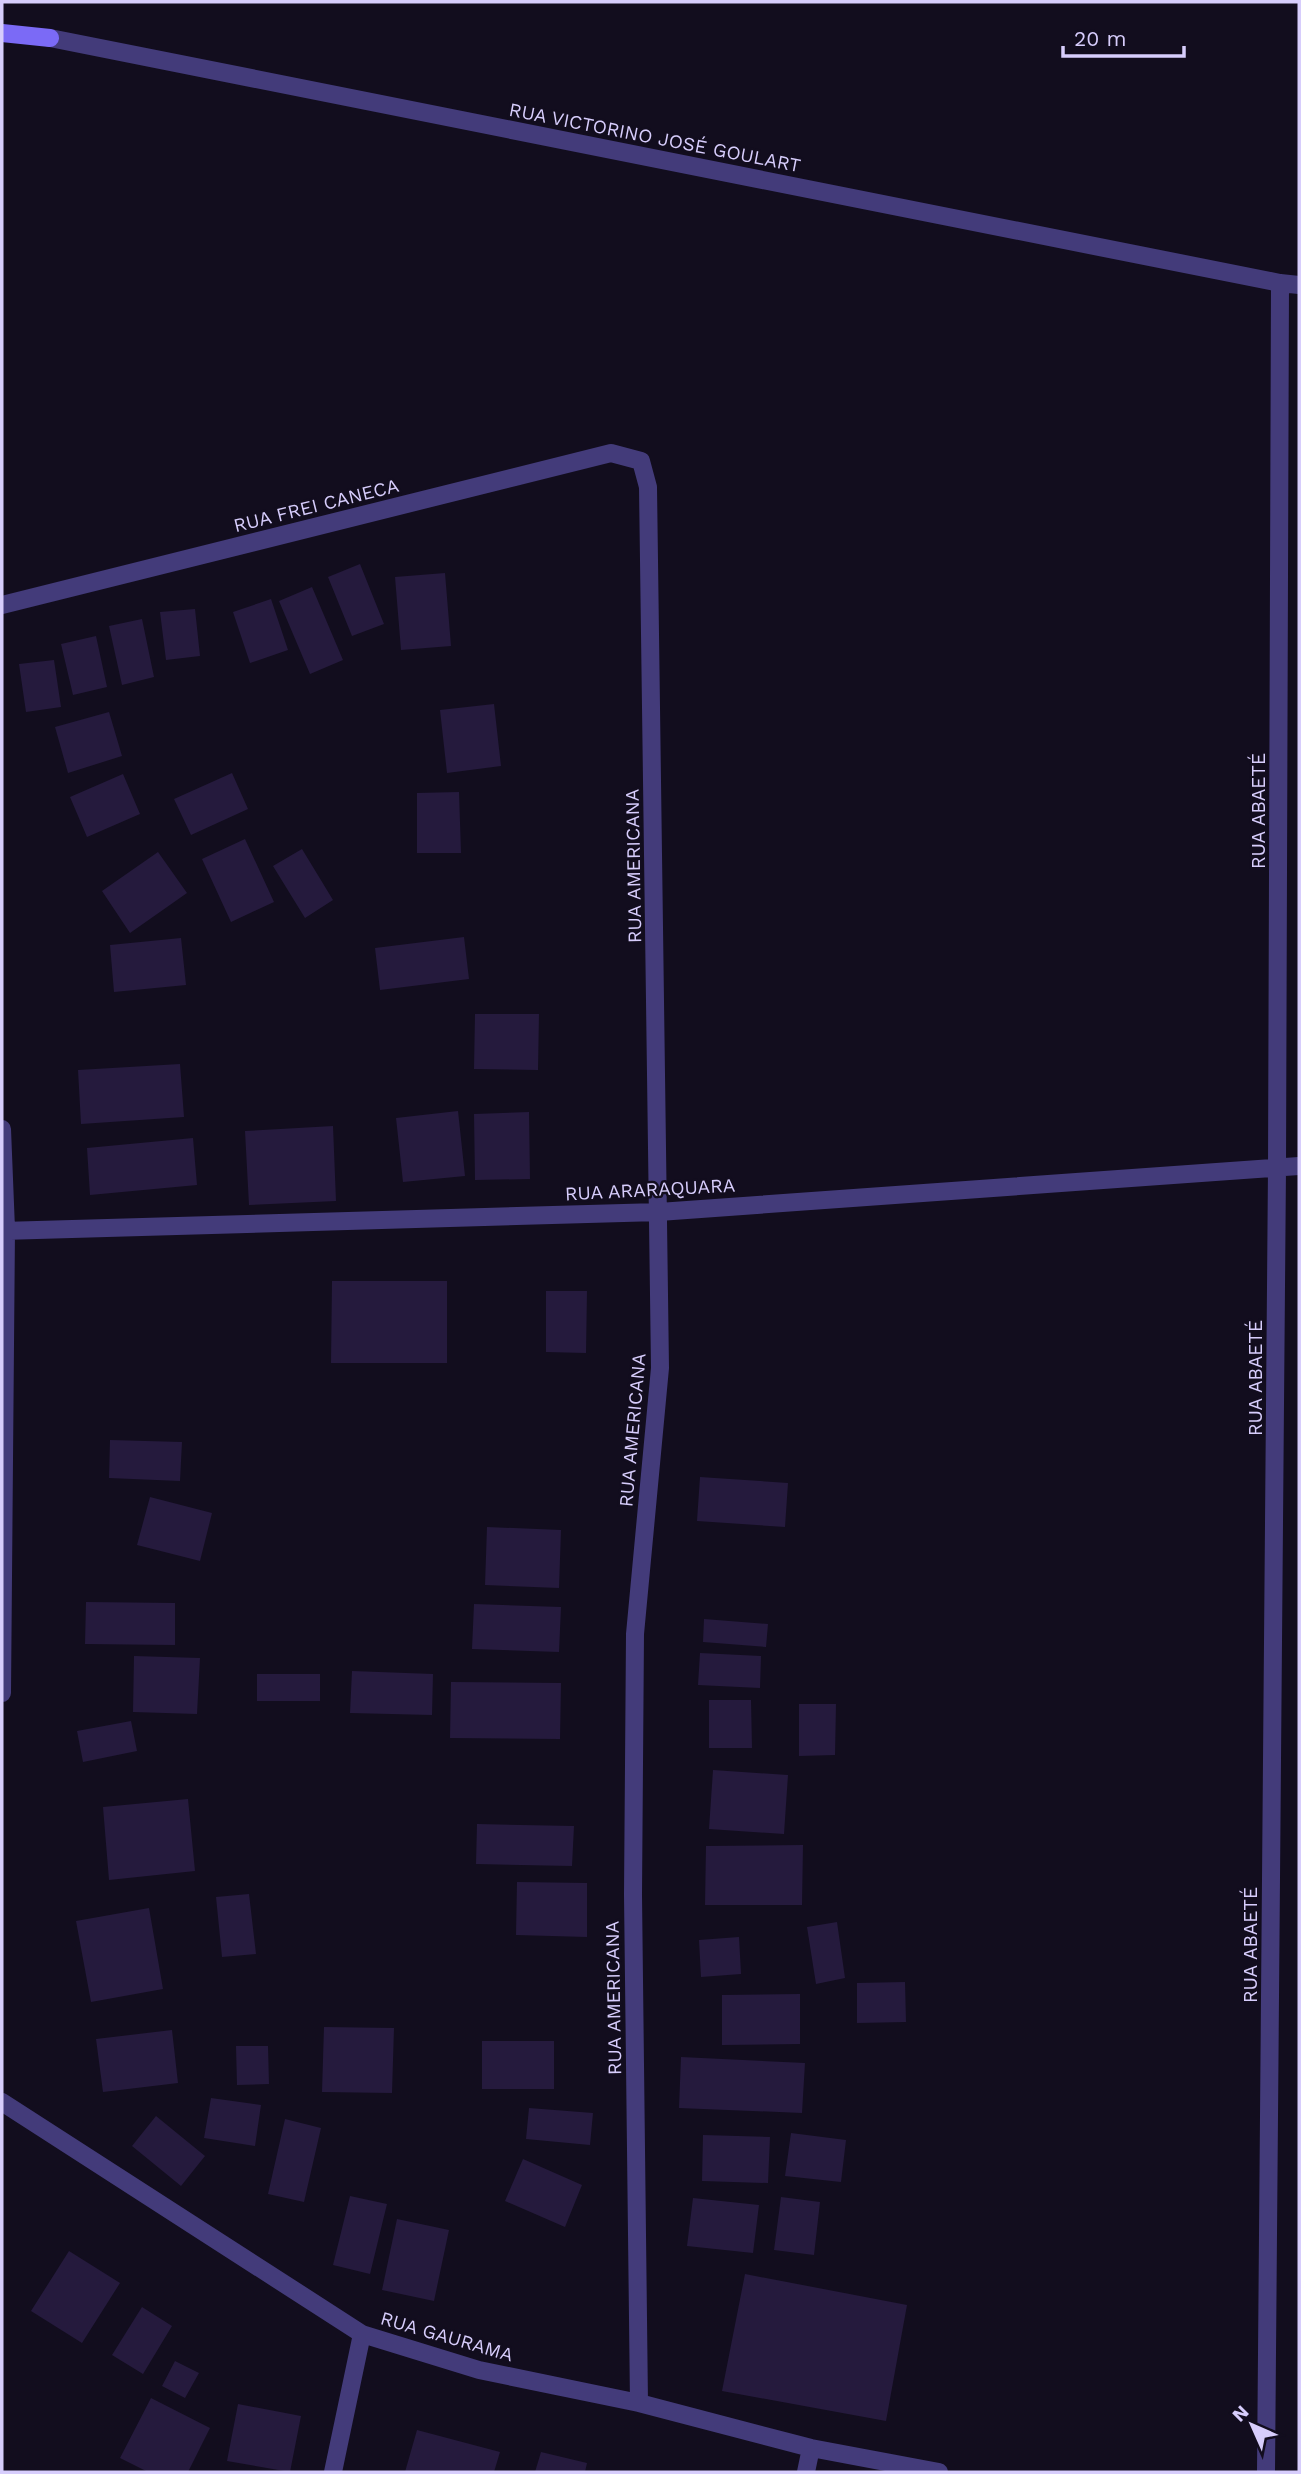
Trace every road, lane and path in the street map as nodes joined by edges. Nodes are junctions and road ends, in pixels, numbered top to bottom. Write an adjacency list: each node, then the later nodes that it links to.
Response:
1 (2, 33): 2 (street, RUA VICTORINO JOSÉ GOULART)
2 (1280, 283): 3 (street, RUA VICTORINO JOSÉ GOULART); 8 (street, RUA ABAETÉ)
3 (1299, 285)
4 (641, 461): 5 (street, RUA FREI CANECA); 9 (street, RUA AMERICANA)
5 (2, 605)
6 (2, 1129): 10 (street)
7 (1299, 1166): 8 (street, RUA ARARAQUARA)
8 (1277, 1168): 9 (street, RUA ARARAQUARA); 19 (street, RUA ABAETÉ)
9 (659, 1212): 10 (street, RUA ARARAQUARA); 14 (street, RUA AMERICANA)
10 (4, 1230): 11 (street)
11 (2, 1693)
12 (2, 2102): 13 (street, RUA GAURAMA)
13 (362, 2334): 14 (street, RUA GAURAMA); 16 (street)
14 (639, 2403): 15 (street, RUA GAURAMA)
15 (811, 2448): 17 (street); 18 (street, RUA GAURAMA)
16 (333, 2472)
17 (806, 2472)
18 (939, 2472)
19 (1266, 2472)

